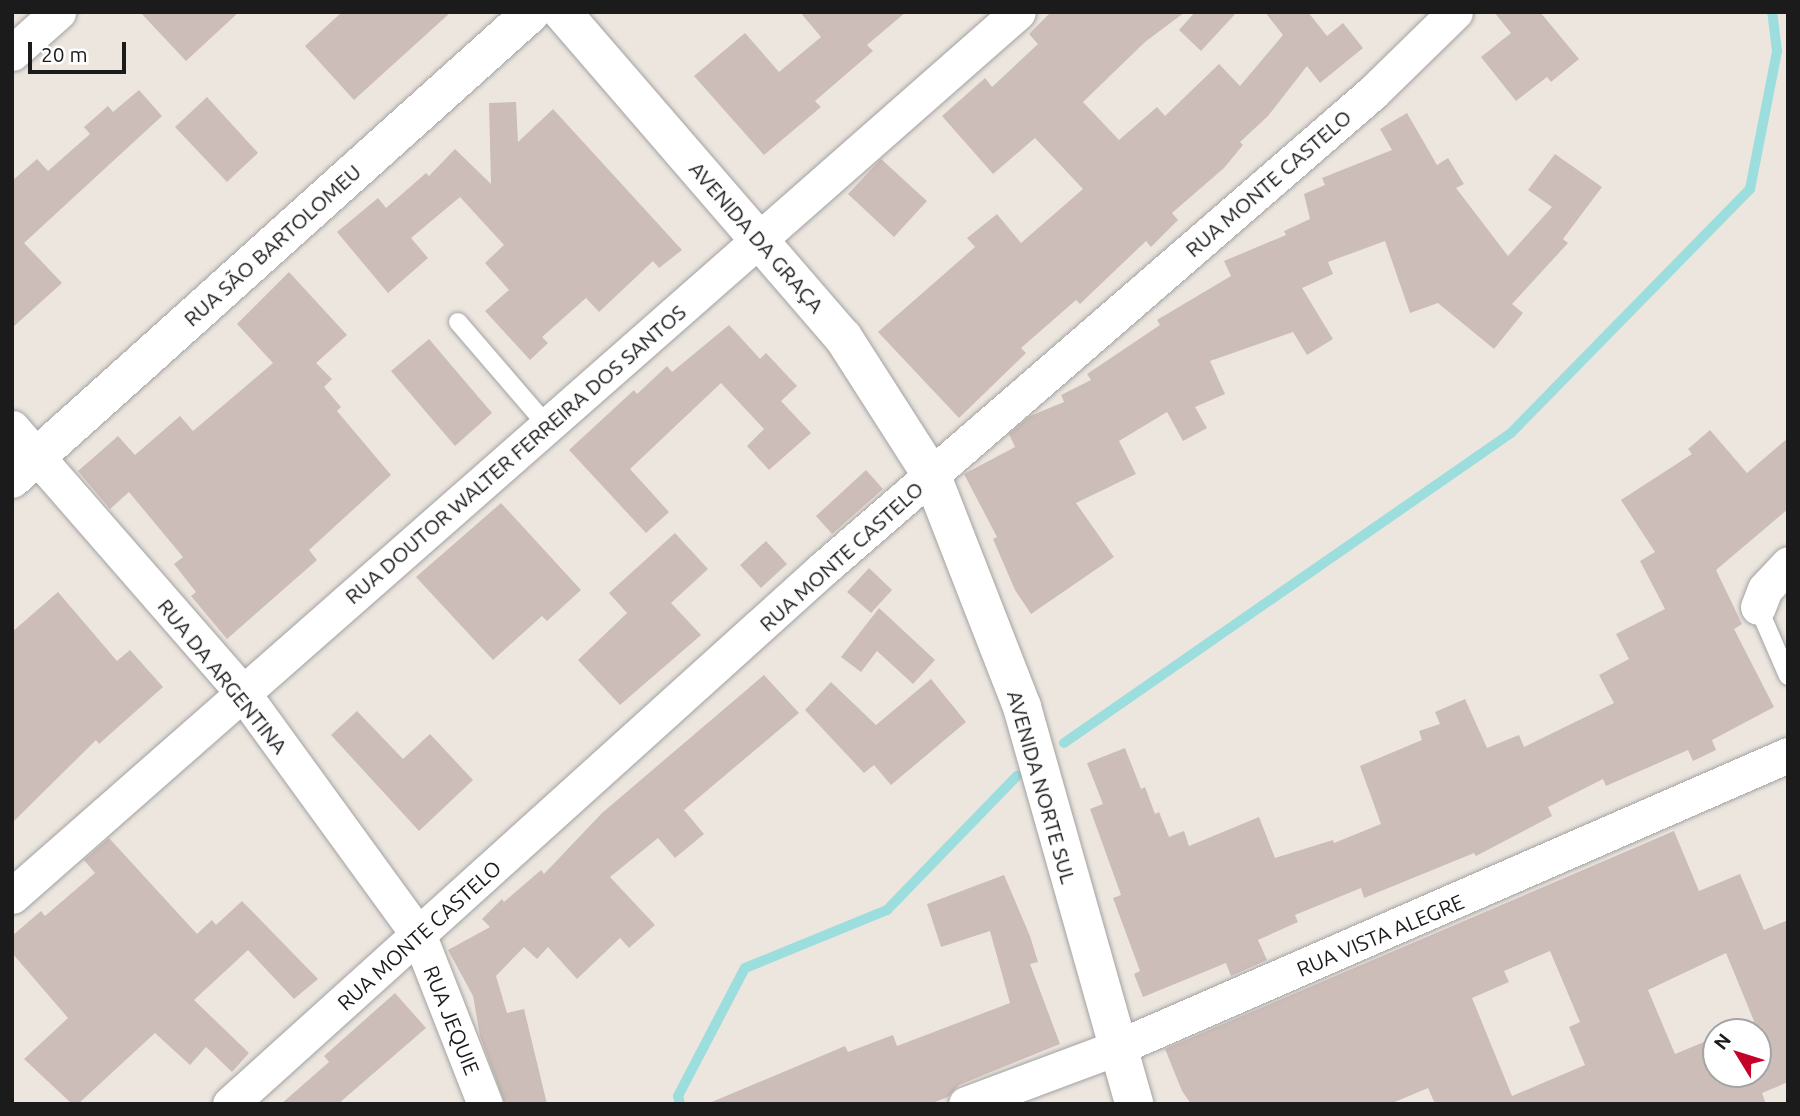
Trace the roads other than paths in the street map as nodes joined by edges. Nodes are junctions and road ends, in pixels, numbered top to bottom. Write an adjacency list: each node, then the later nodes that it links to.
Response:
1 (58, 12): 6 (street)
2 (531, 12): 11 (street, RUA SÃO BARTOLOMEU)
3 (562, 12): 7 (street, AVENIDA DA GRAÇA)
4 (1018, 12): 7 (street, RUA DOUTOR WALTER FERREIRA DOS SANTOS)
5 (1455, 12): 12 (street, RUA MONTE CASTELO)
6 (12, 53)
7 (761, 241): 9 (street, RUA DOUTOR WALTER FERREIRA DOS SANTOS); 12 (street, AVENIDA DA GRAÇA)
8 (458, 321): 9 (lane)
9 (545, 423): 16 (street, RUA DOUTOR WALTER FERREIRA DOS SANTOS)
10 (12, 428): 11 (street, RUA DA ARGENTINA)
11 (25, 468): 16 (street, RUA DA ARGENTINA)
12 (932, 476): 19 (street, RUA MONTE CASTELO); 20 (street, AVENIDA NORTE SUL)
13 (1788, 564): 14 (street)
14 (1758, 607): 15 (lane)
15 (1788, 676)
16 (242, 692): 18 (street, RUA DOUTOR WALTER FERREIRA DOS SANTOS); 19 (street, RUA DA ARGENTINA)
17 (1788, 755): 20 (street, RUA VISTA ALEGRE)
18 (12, 896)
19 (419, 936): 21 (street, RUA MONTE CASTELO); 22 (street, RUA JEQUIE)
20 (1116, 1048): 23 (street, RUA VISTA ALEGRE); 24 (street, AVENIDA NORTE SUL)
21 (230, 1104)
22 (485, 1104)
23 (967, 1104)
24 (1134, 1104)

